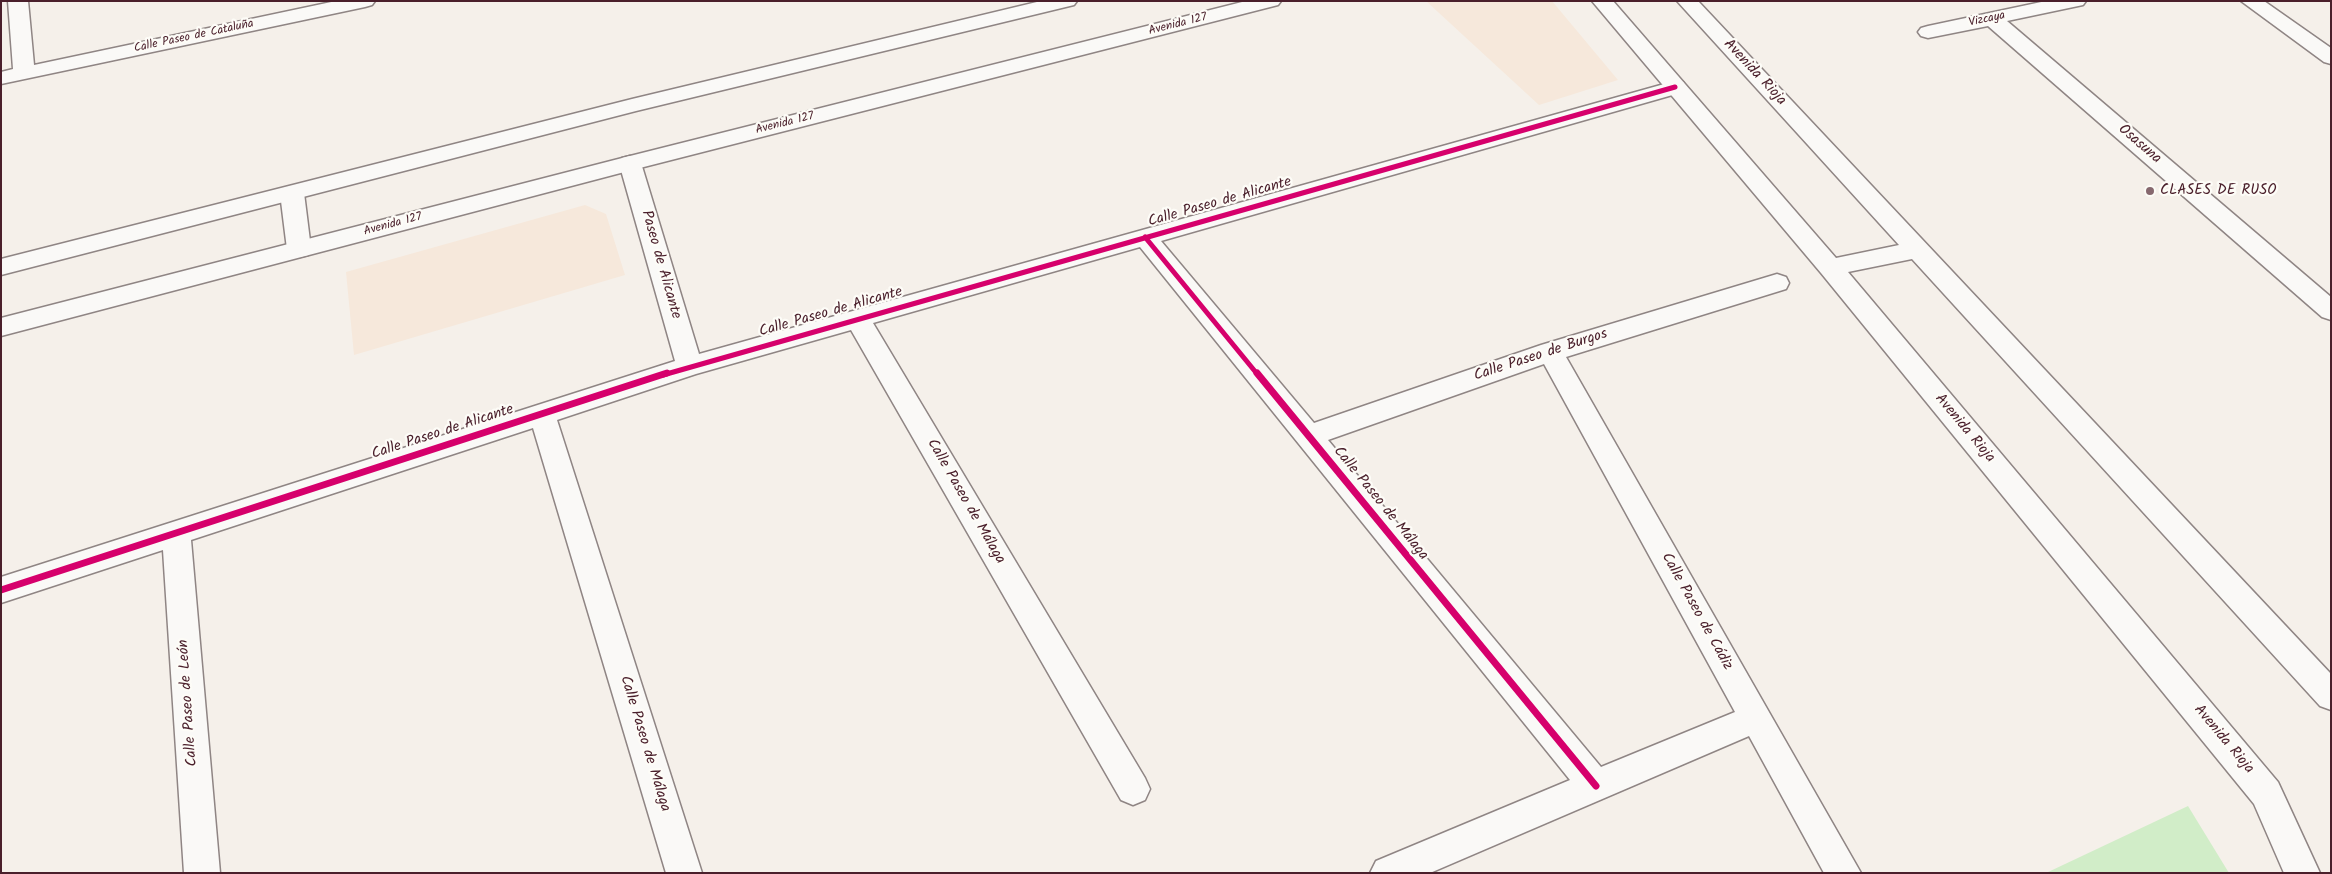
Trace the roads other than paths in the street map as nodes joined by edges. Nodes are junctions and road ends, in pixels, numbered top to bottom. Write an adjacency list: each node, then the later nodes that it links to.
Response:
1 (18, 1): 12 (street)
2 (365, 1): 12 (street, Calle Paseo de Cataluña)
3 (1067, 1): 16 (street)
4 (1271, 1): 15 (street, Avenida 127)
5 (1602, 1): 14 (street, Avenida Rioja)
6 (1687, 1): 19 (street, Avenida Rioja)
7 (2076, 1): 9 (street, Vizcaya)
8 (2250, 1): 11 (street)
9 (1992, 19): 10 (street, Vizcaya); 23 (street, Osasuna)
10 (1928, 32)
11 (2331, 58)
12 (24, 73): 13 (street, Calle Paseo de Cataluña)
13 (1, 78)
14 (1675, 87): 17 (street, Calle Paseo de Alicante); 21 (street, Avenida Rioja)
15 (630, 163): 18 (street, Avenida 127); 27 (street, Paseo de Alicante)
16 (292, 193): 18 (street); 20 (street)
17 (1145, 237): 24 (street, Calle Paseo de Alicante); 29 (street, Calle Paseo de Málaga)
18 (299, 249): 25 (street, Avenida 127)
19 (1918, 250): 21 (street); 32 (street, Avenida Rioja)
20 (1, 267)
21 (1830, 267): 40 (street, Avenida Rioja)
22 (1776, 282): 26 (street, Calle Paseo de Burgos)
23 (2331, 311)
24 (857, 318): 27 (street, Calle Paseo de Alicante); 35 (street, Calle Paseo de Málaga)
25 (1, 327)
26 (1550, 352): 29 (street, Calle Paseo de Burgos); 33 (street, Calle Paseo de Cádiz)
27 (690, 366): 28 (street, Calle Paseo de Alicante)
28 (542, 414): 30 (street, Calle Paseo de Alicante); 37 (street, Calle Paseo de Málaga)
29 (1308, 436): 34 (street, Calle Paseo de Málaga)
30 (176, 533): 31 (street, Calle Paseo de Alicante); 36 (street, Calle Paseo de León)
31 (1, 590)
32 (2331, 696)
33 (1756, 718): 34 (street); 39 (street, Calle Paseo de Cádiz)
34 (1596, 786): 38 (street)
35 (1133, 789)
36 (202, 873)
37 (684, 873)
38 (1388, 873)
39 (1843, 873)
40 (2302, 873)

